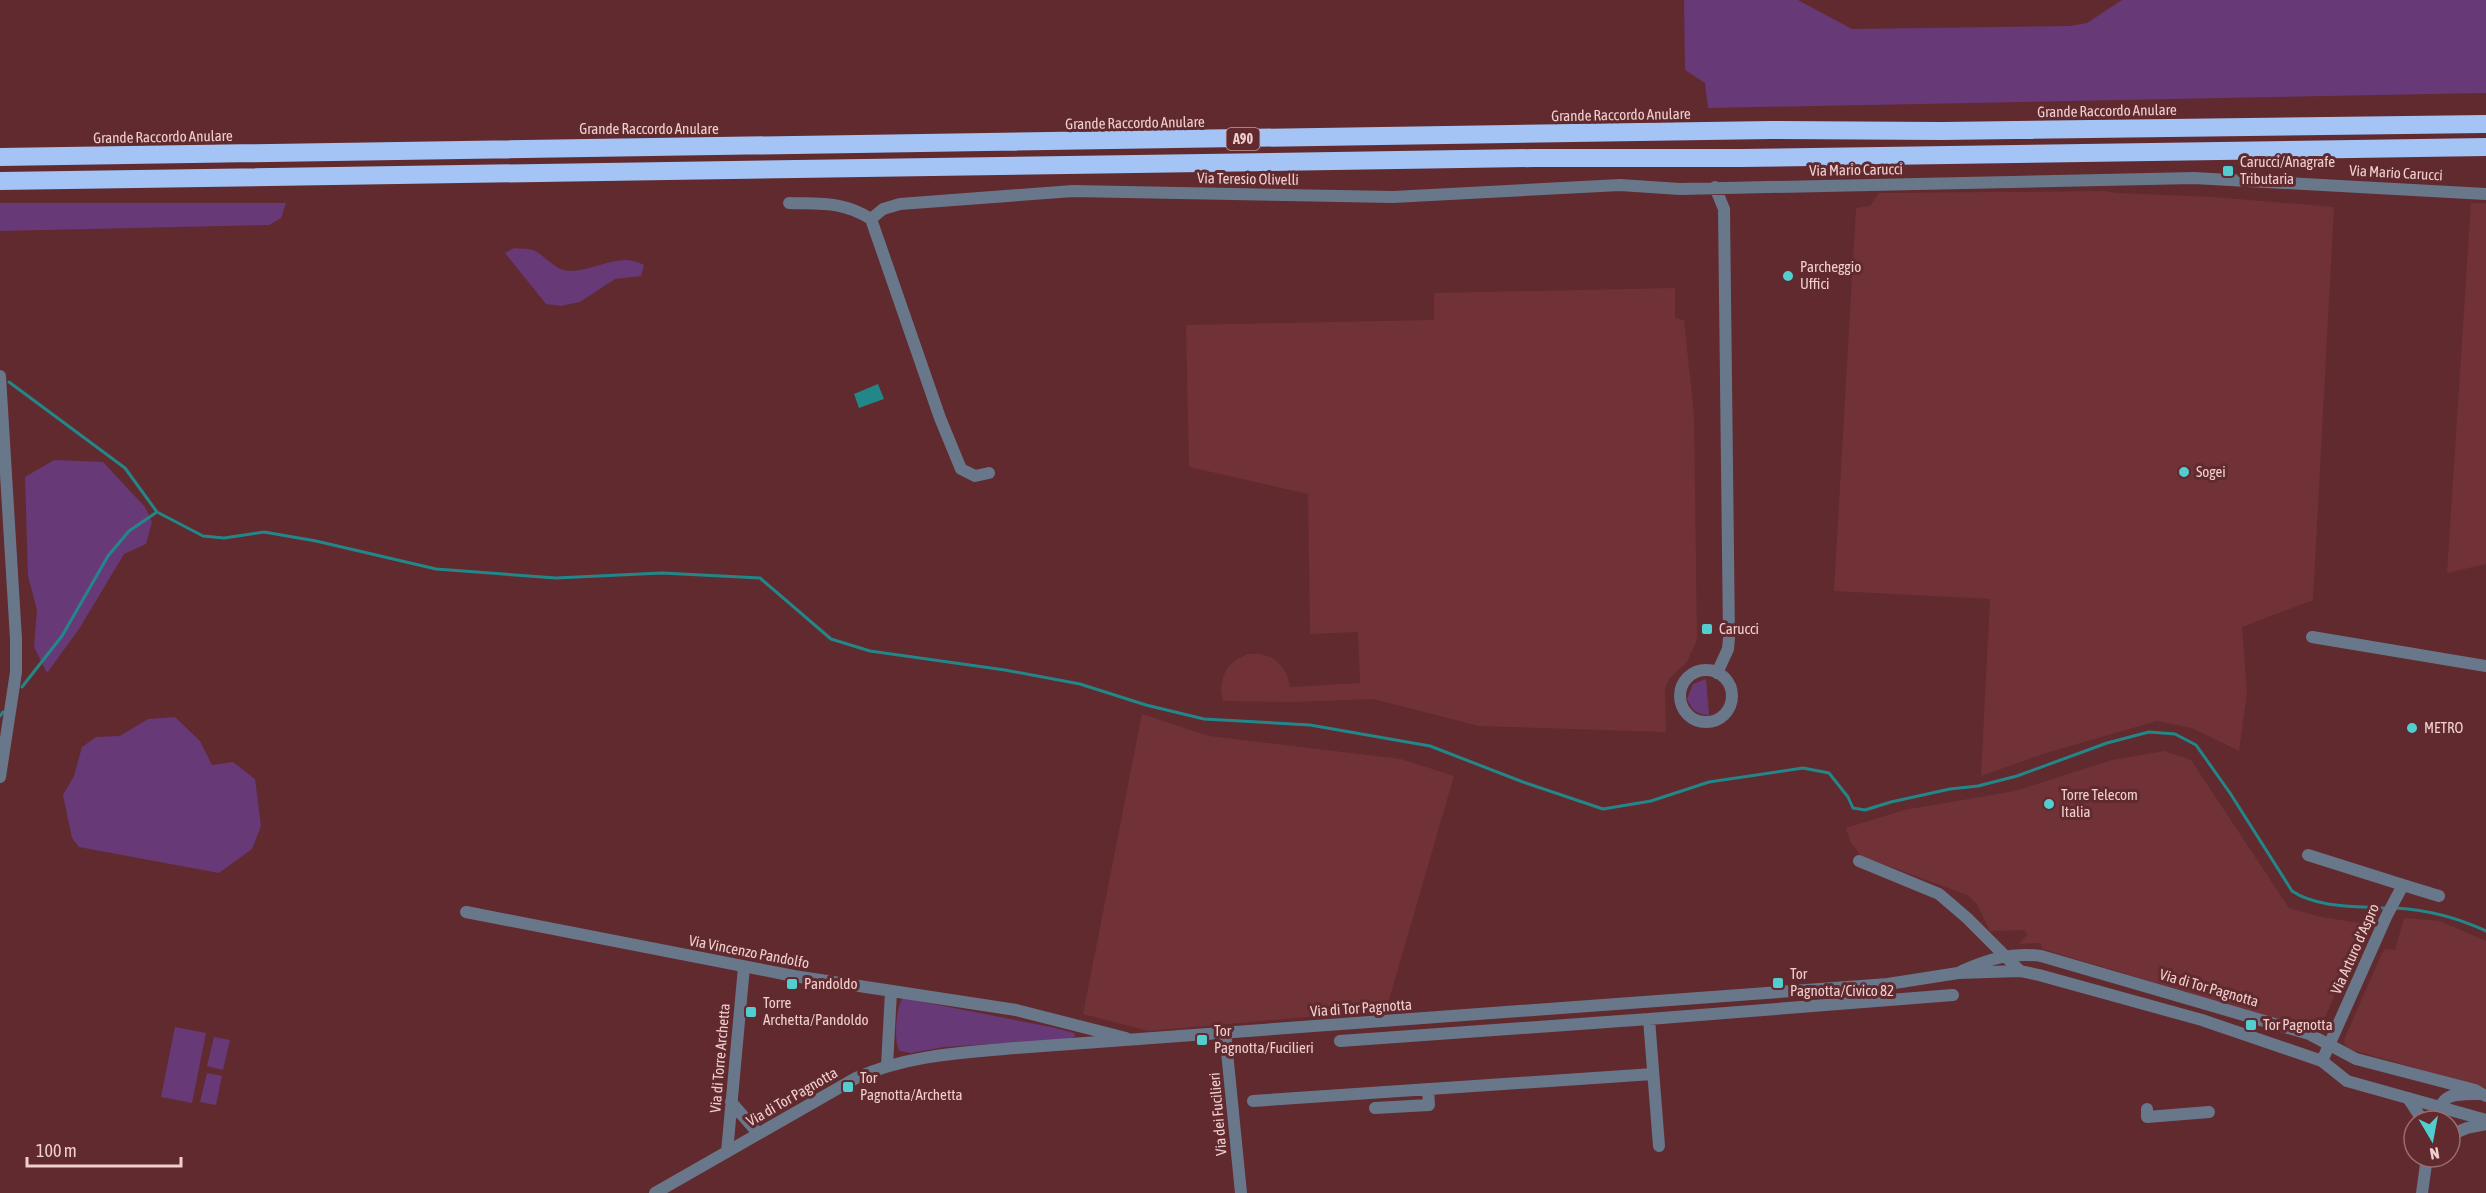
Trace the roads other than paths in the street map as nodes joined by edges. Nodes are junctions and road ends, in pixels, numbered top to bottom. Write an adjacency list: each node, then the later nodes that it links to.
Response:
1 (2486, 117): 2 (highway)
2 (2445, 124): 3 (highway, Grande Raccordo Anulare / A90); 7 (highway, Grande Raccordo Anulare / A90)
3 (2486, 124)
4 (2486, 147): 5 (highway, A90)
5 (2409, 148): 6 (highway); 8 (highway, A90)
6 (2486, 155)
7 (0, 157)
8 (0, 181)
9 (1715, 187): 10 (street, Via Mario Carucci); 12 (street, Via Teresio Olivelli); 17 (street)
10 (2486, 194)
11 (789, 203): 12 (street)
12 (871, 219): 14 (street)
13 (0, 376): 18 (street)
14 (989, 473)
15 (2312, 638): 16 (street)
16 (2486, 666)
17 (1717, 673): 17 (street)
18 (0, 777)
19 (2308, 855): 21 (street)
20 (1859, 861): 24 (street)
21 (2403, 885): 22 (street); 34 (street, Via Arturo d'Aspro)
22 (2439, 896)
23 (466, 912): 25 (street, Via Vincenzo Pandolfo)
24 (2003, 956): 26 (street); 27 (street, Via di Tor Pagnotta); 34 (street, Via di Tor Pagnotta)
25 (744, 967): 28 (street, Via Vincenzo Pandolfo); 42 (street, Via di Torre Archetta)
26 (2020, 971): 27 (street, Via di Tor Pagnotta); 35 (street, Via di Tor Pagnotta)
27 (1958, 973): 31 (street, Via di Tor Pagnotta)
28 (891, 992): 32 (street, Via Vincenzo Pandolfo); 36 (street)
29 (1953, 995): 30 (street)
30 (1650, 1019): 33 (street); 37 (street)
31 (1225, 1032): 32 (street, Via di Tor Pagnotta); 57 (street, Via dei Fucilieri)
32 (1133, 1040): 36 (street, Via di Tor Pagnotta)
33 (1340, 1041)
34 (2328, 1046): 35 (street, Via Arturo d'Aspro); 39 (street, Via di Tor Pagnotta)
35 (2322, 1061): 40 (street, Via di Tor Pagnotta)
36 (887, 1065): 52 (street, Via di Tor Pagnotta)
37 (1653, 1074): 38 (street); 53 (street)
38 (1428, 1089): 41 (street); 44 (street)
39 (2483, 1095): 43 (street, Via di Tor Pagnotta)
40 (2408, 1098): 43 (street, Via di Tor Pagnotta); 46 (street)
41 (1253, 1101)
42 (731, 1102): 52 (street); 54 (street, Via di Torre Archetta)
43 (2439, 1106): 47 (street); 49 (street, Via di Tor Pagnotta)
44 (1375, 1108)
45 (2146, 1109): 48 (street)
46 (2415, 1109)
47 (2438, 1109)
48 (2209, 1112)
49 (2486, 1120)
50 (2486, 1125): 51 (street)
51 (2462, 1130)
52 (758, 1133): 54 (street, Via di Tor Pagnotta)
53 (1659, 1146)
54 (727, 1152): 56 (street, Via di Tor Pagnotta)
55 (2425, 1169): 58 (street)
56 (655, 1193)
57 (1241, 1193)
58 (2422, 1193)

